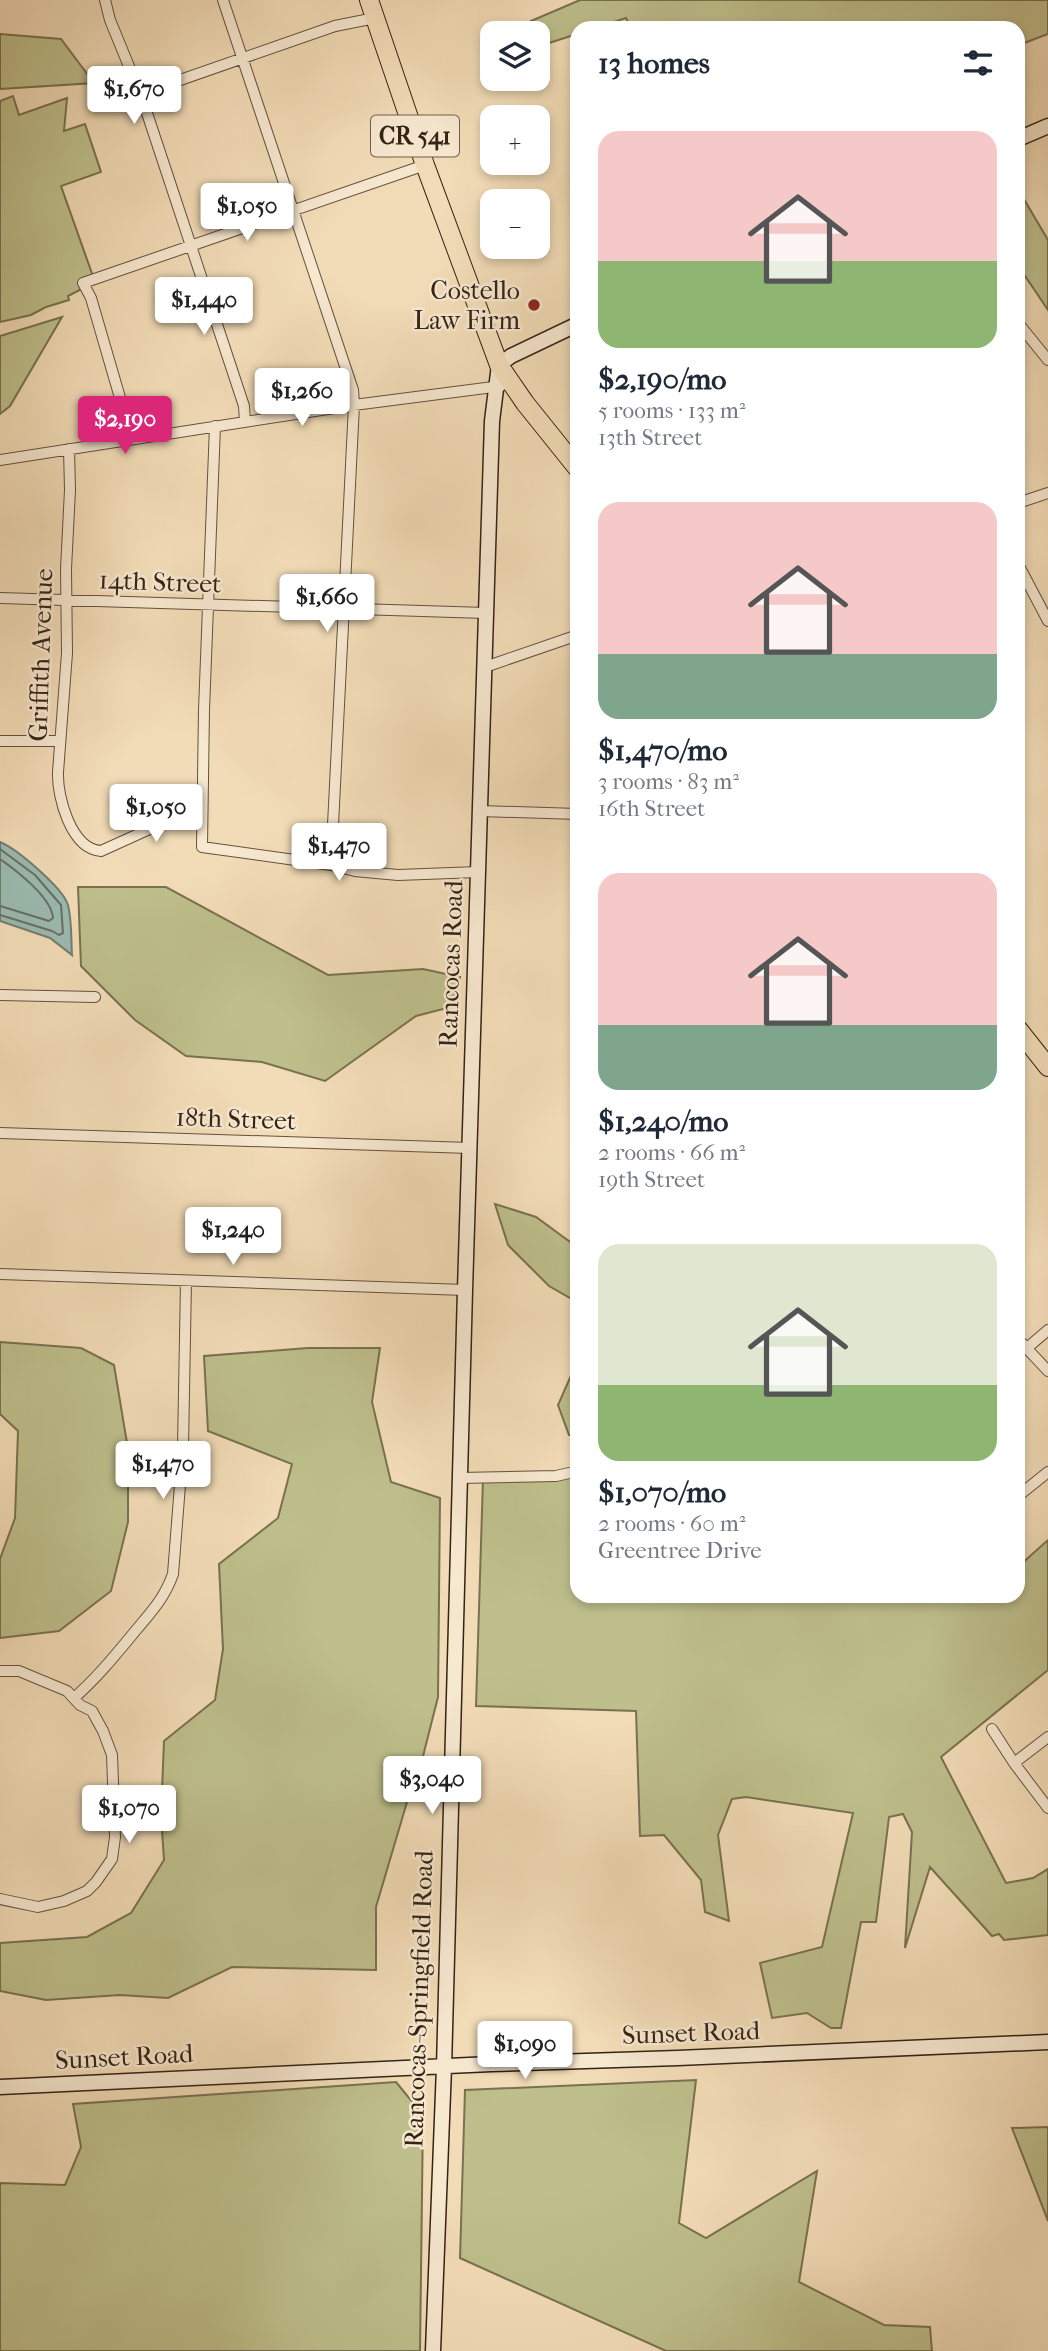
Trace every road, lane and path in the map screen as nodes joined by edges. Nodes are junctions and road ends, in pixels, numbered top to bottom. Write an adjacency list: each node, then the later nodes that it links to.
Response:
1 (105, 0): 6 (street)
2 (223, 0): 5 (street)
3 (369, 0): 4 (highway, CR 541)
4 (375, 18): 5 (street); 9 (highway, CR 541)
5 (241, 59): 6 (street); 10 (street)
6 (140, 94): 11 (street)
7 (1048, 126): 8 (main road)
8 (1025, 136)
9 (425, 165): 10 (street); 15 (highway, CR 541)
10 (293, 211): 11 (street); 17 (street)
11 (190, 247): 18 (street); 20 (street)
12 (570, 328): 15 (main road)
13 (1025, 332): 14 (street)
14 (1048, 360)
15 (499, 365): 16 (highway, CR 541)
16 (505, 385): 17 (street); 23 (highway, CR 541); 31 (main road, Rancocas Road)
17 (354, 405): 18 (street); 30 (street)
18 (246, 422): 19 (street)
19 (215, 426): 20 (street); 29 (street)
20 (132, 439): 21 (street)
21 (69, 449): 22 (street); 28 (street, Griffith Avenue)
22 (0, 460)
23 (570, 460)
24 (1048, 493): 25 (street)
25 (1025, 501)
26 (1025, 577): 32 (street)
27 (0, 598): 28 (street, 14th Street)
28 (67, 600): 29 (street, 14th Street); 36 (street, Griffith Avenue)
29 (207, 604): 30 (street, 14th Street); 37 (street)
30 (344, 608): 31 (street, 14th Street); 40 (street)
31 (486, 613): 34 (main road, Rancocas Road)
32 (1048, 621)
33 (570, 641): 34 (street)
34 (485, 667): 38 (main road, Rancocas Road)
35 (0, 741): 36 (street)
36 (60, 741): 37 (street, Griffith Avenue)
37 (202, 793): 40 (street)
38 (480, 811): 39 (street); 41 (main road, Rancocas Road)
39 (570, 814)
40 (331, 865): 41 (street)
41 (478, 872): 47 (main road, Rancocas Road)
42 (0, 995): 43 (street)
43 (95, 997)
44 (1025, 1038): 45 (highway)
45 (1048, 1067)
46 (0, 1133): 47 (street, 18th Street)
47 (470, 1148): 50 (main road, Rancocas Road)
48 (0, 1275): 49 (street)
49 (186, 1281): 50 (street); 60 (street)
50 (465, 1290): 56 (main road, Rancocas Road)
51 (1048, 1330): 52 (street)
52 (1027, 1348): 53 (street)
53 (1048, 1371)
54 (1048, 1472): 57 (street)
55 (570, 1473): 56 (street)
56 (460, 1478): 58 (main road, Rancocas Road)
57 (1025, 1490)
58 (457, 1565): 67 (main road, Rancocas-Springfield Road)
59 (0, 1671): 60 (street)
60 (74, 1698): 65 (street)
61 (992, 1729): 63 (street)
62 (1048, 1737): 63 (street)
63 (1014, 1763): 64 (street)
64 (1048, 1808)
65 (0, 1899)
66 (1048, 2042): 67 (main road, Sunset Road)
67 (444, 2067): 68 (main road, Sunset Road); 69 (main road, Rancocas-Springfield Road)
68 (0, 2087)
69 (433, 2351)

